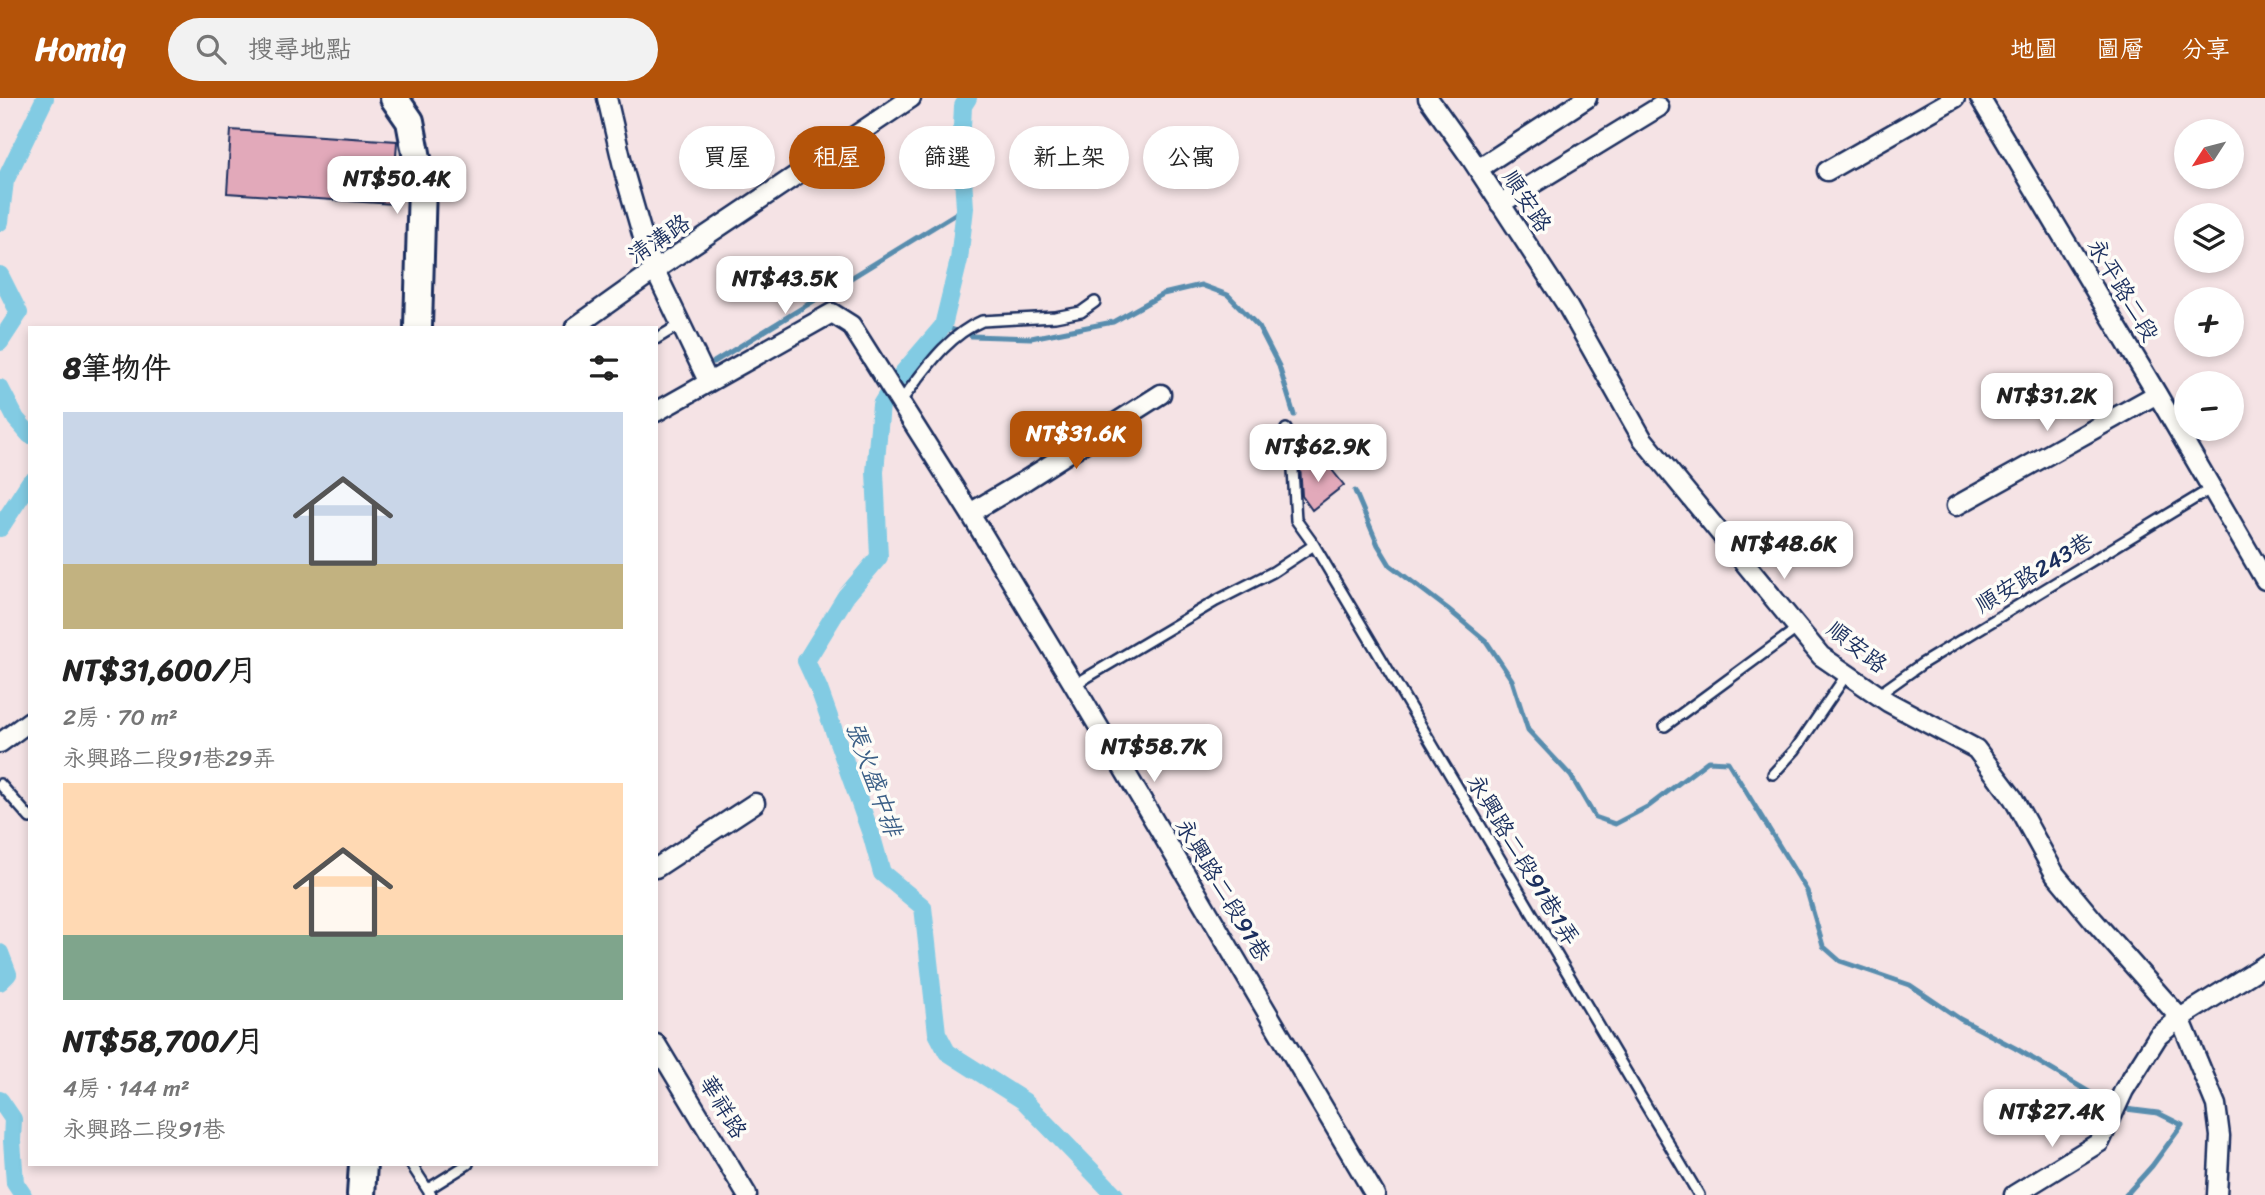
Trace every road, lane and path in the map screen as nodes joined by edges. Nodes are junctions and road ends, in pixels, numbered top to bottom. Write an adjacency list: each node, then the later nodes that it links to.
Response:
1 (394, 98): 15 (street)
2 (607, 98): 12 (street)
3 (911, 98): 12 (street, 清溝路)
4 (1428, 98): 9 (street, 順安路)
5 (1587, 98): 9 (street)
6 (1955, 98): 10 (street)
7 (1980, 98): 21 (street, 永平路二段)
8 (1660, 107): 11 (street)
9 (1478, 169): 11 (street, 順安路)
10 (1827, 171)
11 (1500, 204): 29 (street, 順安路)
12 (655, 270): 14 (street); 16 (street, 清溝路)
13 (1095, 302): 19 (lane)
14 (681, 324): 17 (lane); 18 (street)
15 (418, 326)
16 (576, 326)
17 (658, 338)
18 (708, 381): 19 (street, 永興路二段91巷); 22 (street, 永興路二段91巷)
19 (894, 393): 26 (street, 永興路二段91巷)
20 (1161, 394): 26 (street)
21 (2157, 394): 24 (street, 永平路二段); 25 (street)
22 (658, 411)
23 (1286, 429): 27 (lane, 永興路二段91巷1弄)
24 (2212, 488): 28 (street, 永平路二段); 32 (lane, 順安路243巷)
25 (1956, 506)
26 (970, 513): 31 (street, 永興路二段91巷)
27 (1314, 545): 31 (lane); 51 (lane, 永興路二段91巷1弄)
28 (2265, 580)
29 (1798, 628): 30 (street, 順安路); 34 (lane)
30 (1847, 674): 32 (street, 順安路); 36 (lane)
31 (1074, 685): 50 (street, 永興路二段91巷)
32 (1878, 695): 42 (street, 順安路)
33 (28, 722): 35 (street)
34 (1665, 726)
35 (0, 743)
36 (1773, 774)
37 (0, 784): 39 (lane)
38 (755, 803): 40 (street)
39 (28, 816)
40 (658, 867)
41 (2265, 965): 42 (street)
42 (2180, 1018): 52 (street); 53 (street, 順安路)
43 (658, 1047): 49 (street, 華祥路)
44 (363, 1166): 48 (street)
45 (412, 1166): 47 (lane)
46 (465, 1166): 47 (lane)
47 (429, 1192)
48 (361, 1195)
49 (747, 1195)
50 (1375, 1195)
51 (1699, 1195)
52 (2014, 1195)
53 (2217, 1195)

